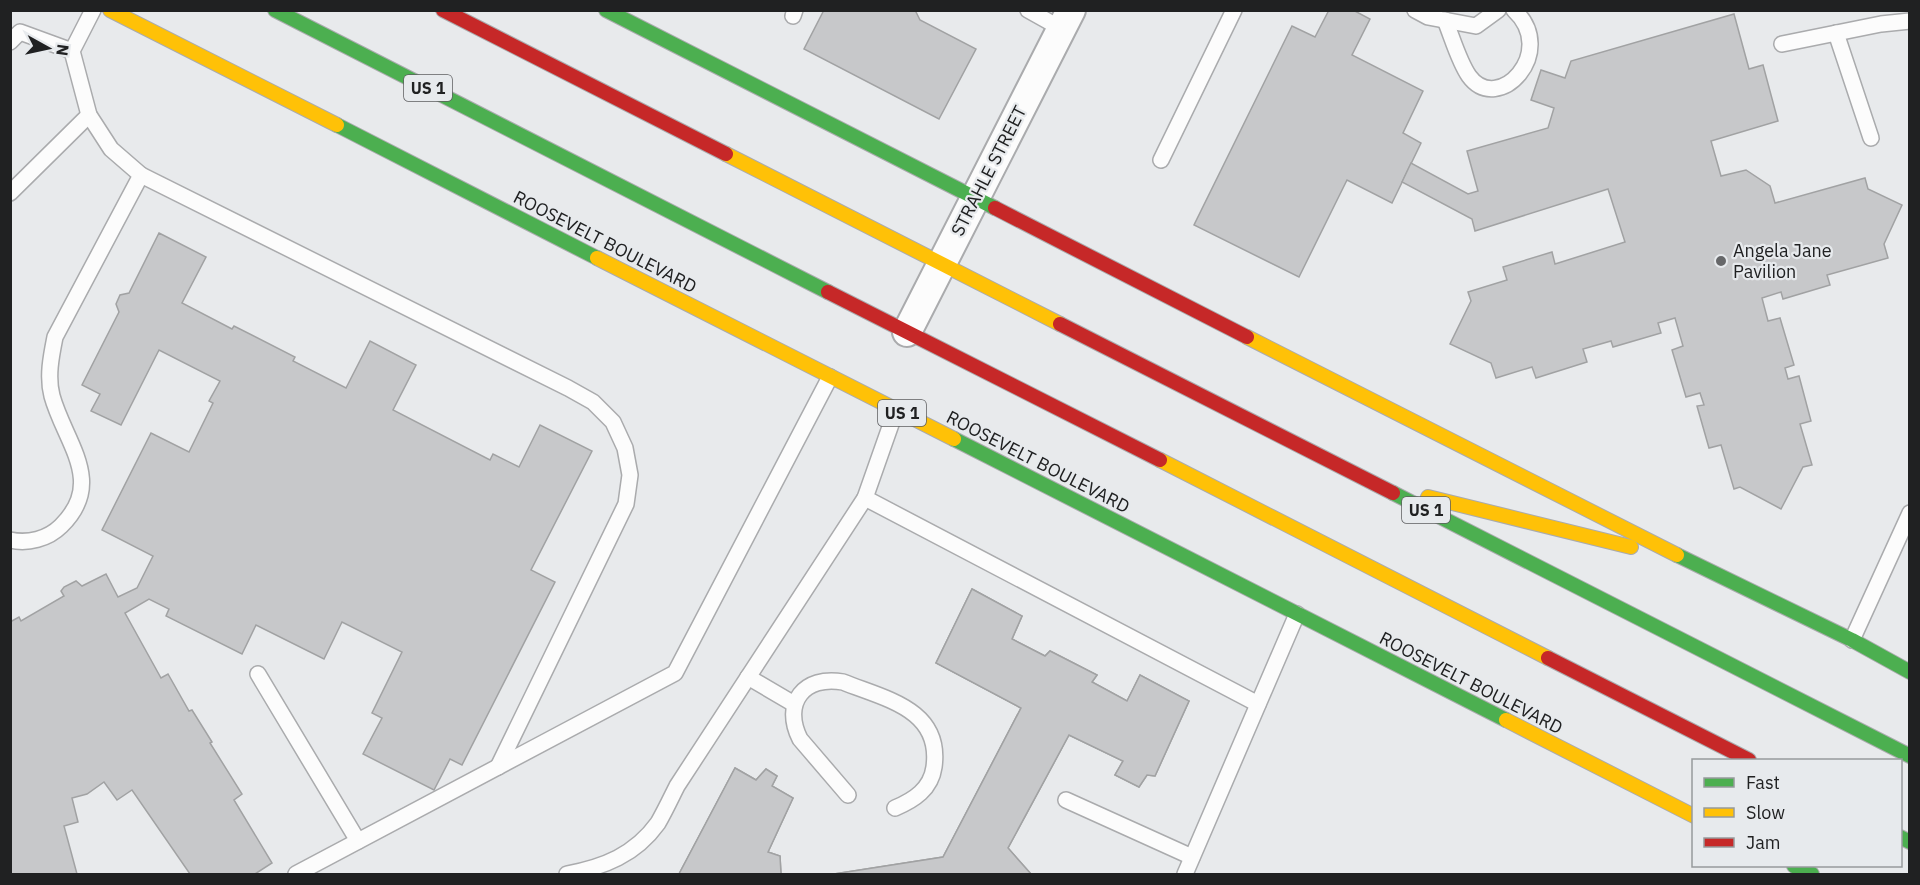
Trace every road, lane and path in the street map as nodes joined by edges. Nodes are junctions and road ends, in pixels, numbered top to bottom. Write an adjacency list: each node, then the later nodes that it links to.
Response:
1 (93, 10): 18 (lane)
2 (110, 10): 27 (highway, ROOSEVELT BOULEVARD / US 1)
3 (275, 10): 26 (highway, US 1)
4 (443, 10): 25 (highway, US 1)
5 (606, 10): 24 (highway)
6 (1028, 10): 12 (lane)
7 (1234, 10): 21 (lane)
8 (1415, 10): 13 (lane)
9 (1498, 10): 13 (lane)
10 (1514, 10): 13 (lane)
11 (1879, 17): 14 (lane); 15 (lane)
12 (1066, 20): 24 (street, STRAHLE STREET)
13 (1445, 20)
14 (1910, 21)
15 (1836, 33): 17 (lane); 20 (lane)
16 (10, 42): 18 (lane)
17 (1782, 44)
18 (72, 51): 19 (lane)
19 (89, 115): 22 (lane); 23 (lane)
20 (1871, 138)
21 (1161, 159)
22 (141, 175): 32 (lane); 43 (lane)
23 (10, 193)
24 (975, 198): 25 (street, STRAHLE STREET); 33 (highway)
25 (942, 264): 26 (street, STRAHLE STREET); 29 (highway, US 1)
26 (907, 332): 42 (highway, US 1)
27 (830, 377): 28 (highway, ROOSEVELT BOULEVARD / US 1); 43 (lane)
28 (896, 410): 30 (lane); 34 (highway, ROOSEVELT BOULEVARD / US 1)
29 (1373, 483): 33 (highway); 41 (highway, US 1)
30 (865, 498): 38 (lane); 40 (lane)
31 (1910, 513): 35 (lane)
32 (10, 540)
33 (1688, 561): 35 (highway)
34 (1297, 614): 40 (lane); 47 (highway, ROOSEVELT BOULEVARD / US 1)
35 (1852, 640): 36 (highway)
36 (1910, 672)
37 (258, 674): 48 (lane)
38 (748, 677): 39 (lane); 52 (lane)
39 (794, 704): 44 (lane); 46 (lane)
40 (1258, 704): 49 (lane)
41 (1910, 756)
42 (1747, 759)
43 (498, 767): 48 (lane)
44 (848, 795)
45 (1066, 800): 49 (lane)
46 (895, 808)
47 (1692, 815)
48 (358, 841): 51 (lane)
49 (1192, 857): 53 (lane)
50 (1796, 867): 54 (highway)
51 (296, 874)
52 (567, 874)
53 (1185, 874)
54 (1812, 874)

